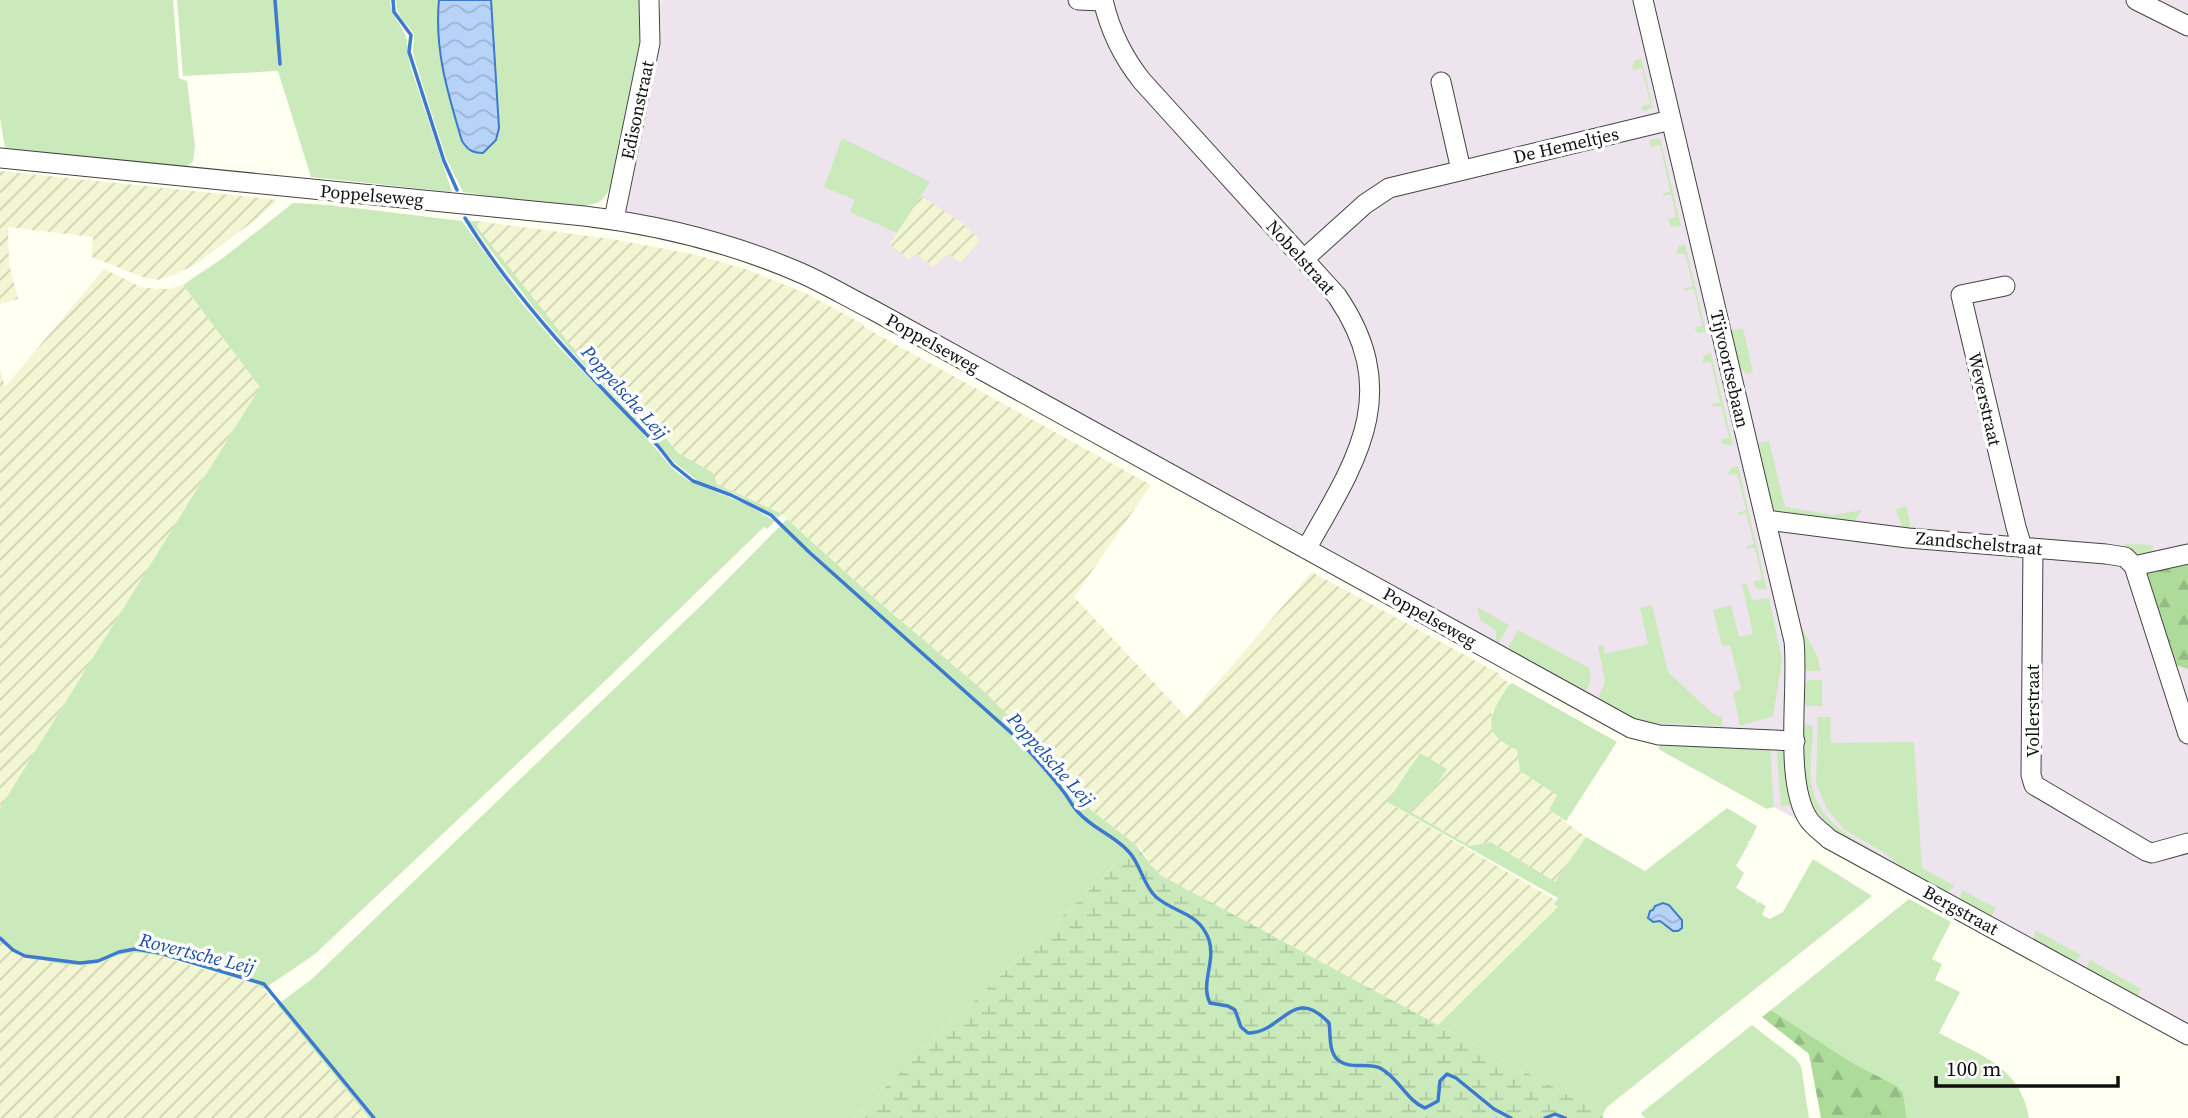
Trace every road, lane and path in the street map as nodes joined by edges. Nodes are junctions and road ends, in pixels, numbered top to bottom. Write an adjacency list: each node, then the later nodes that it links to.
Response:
1 (649, 0): 11 (street, Edisonstraat)
2 (1078, 0): 5 (street)
3 (1643, 0): 8 (street, Tijvoortsebaan)
4 (2136, 0): 6 (street)
5 (1103, 1): 12 (street, Nobelstraat)
6 (2188, 26)
7 (1441, 82): 10 (street)
8 (1671, 120): 10 (street, De Hemeltjes); 14 (street, Tijvoortsebaan)
9 (0, 158): 11 (street, Poppelseweg)
10 (1461, 170): 12 (street, De Hemeltjes)
11 (614, 219): 16 (street, Poppelseweg)
12 (1304, 260): 16 (street, Nobelstraat)
13 (2005, 286): 15 (street, Weverstraat)
14 (1766, 520): 15 (street, Zandschelstraat); 20 (street, Tijvoortsebaan)
15 (2027, 547): 18 (street, Zandschelstraat); 21 (street, Vollerstraat)
16 (1306, 549): 20 (street, Poppelseweg)
17 (2188, 554): 18 (street)
18 (2134, 566): 19 (street)
19 (2188, 733)
20 (1795, 741): 22 (street, Bergstraat)
21 (2188, 843)
22 (2188, 1035)

